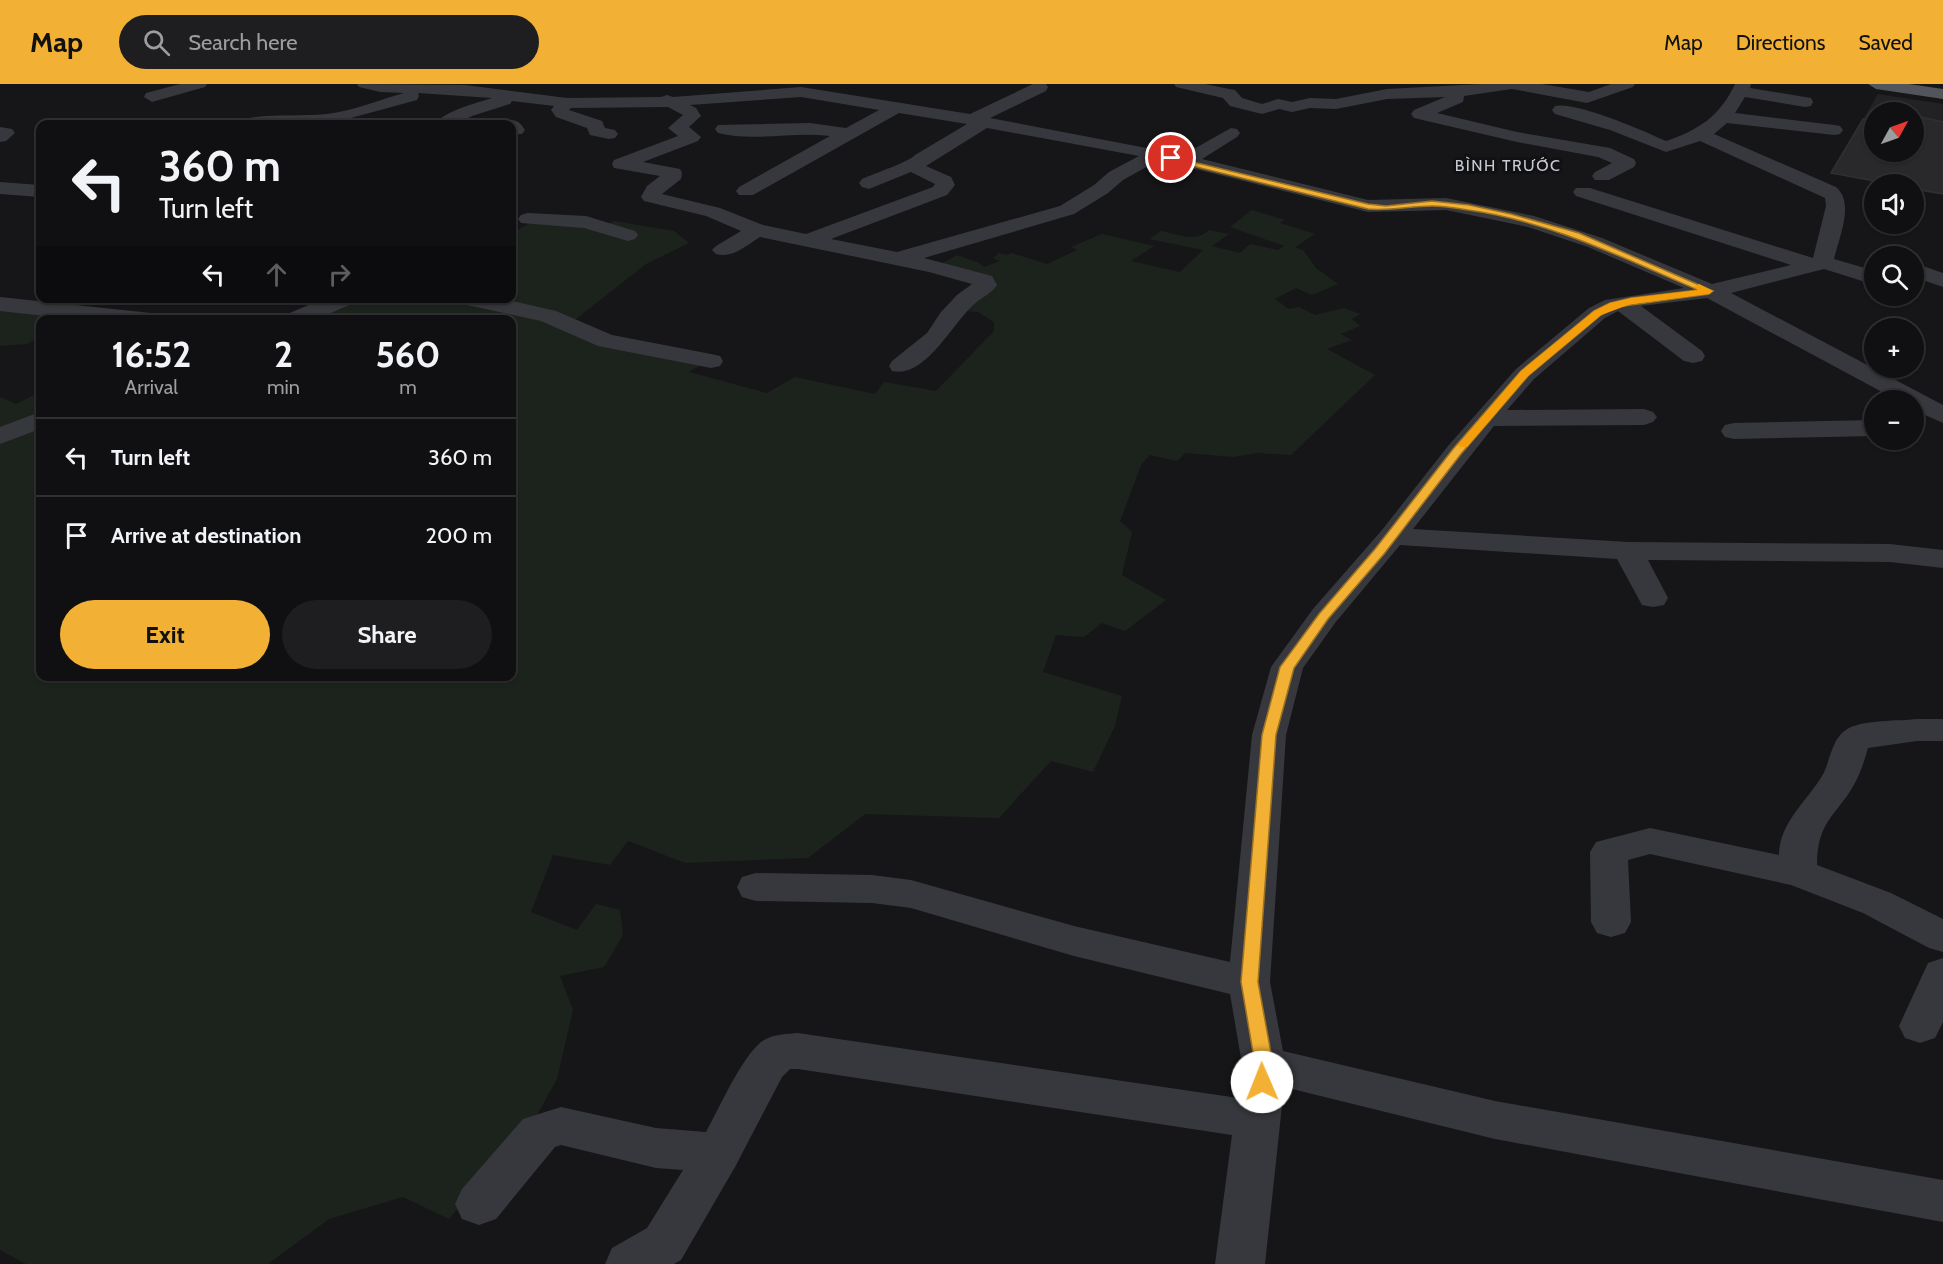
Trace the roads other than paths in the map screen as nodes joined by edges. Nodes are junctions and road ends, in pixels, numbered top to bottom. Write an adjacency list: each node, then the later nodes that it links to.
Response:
1 (199, 84): 19 (street)
2 (365, 84): 10 (street)
3 (630, 84): 23 (street)
4 (800, 84): 15 (street)
5 (854, 84): 20 (street)
6 (1182, 84): 14 (street)
7 (1512, 84): 14 (street); 21 (street)
8 (1627, 84): 21 (street)
9 (1876, 84): 17 (main road)
10 (426, 86): 18 (street); 30 (street)
11 (1040, 87): 33 (street)
12 (1742, 88): 24 (street); 27 (street)
13 (738, 89): 15 (street); 23 (street)
14 (1469, 91): 34 (street)
15 (780, 92): 20 (street)
16 (910, 93): 26 (street)
17 (1943, 94)
18 (514, 96): 22 (street); 31 (street)
19 (152, 97)
20 (830, 97): 26 (street)
21 (1590, 97): 34 (street)
22 (543, 100): 25 (street); 32 (street)
23 (670, 102): 25 (street); 51 (street)
24 (1805, 102)
25 (567, 103): 39 (street)
26 (894, 108): 33 (street); 37 (street)
27 (1722, 117): 36 (street); 40 (street)
28 (275, 120): 29 (street)
29 (292, 120)
30 (333, 120)
31 (451, 120)
32 (514, 120)
33 (978, 121): 41 (street); 43 (street)
34 (1541, 122): 40 (street); 44 (street)
35 (724, 129): 37 (street)
36 (1834, 130)
37 (847, 133): 48 (street)
38 (1231, 133): 42 (street)
39 (609, 134)
40 (1701, 135): 56 (street)
41 (1157, 154): 42 (street); 57 (street)
42 (1185, 162): 61 (street)
43 (917, 165): 45 (street); 53 (street)
44 (1602, 176)
45 (869, 183)
46 (0, 188): 47 (street)
47 (36, 191)
48 (746, 191)
49 (1583, 192): 56 (street)
50 (520, 224): 52 (street)
51 (757, 230): 53 (street); 54 (street)
52 (628, 235)
53 (806, 241): 57 (street)
54 (723, 250)
55 (1864, 256): 56 (street)
56 (1822, 257): 59 (street); 61 (street)
57 (896, 259): 74 (street)
58 (1924, 273): 60 (street)
59 (1864, 274)
60 (1943, 280)
61 (1709, 291): 67 (street); 75 (street)
62 (1924, 294): 63 (street)
63 (1943, 300)
64 (116, 303): 69 (street)
65 (333, 303): 71 (street)
66 (488, 303): 73 (street)
67 (1622, 303): 72 (street); 77 (street)
68 (0, 304): 69 (street)
69 (98, 314): 70 (street)
70 (107, 315)
71 (305, 315)
72 (1693, 356)
73 (711, 361)
74 (902, 366)
75 (1943, 415)
76 (1644, 417): 77 (street)
77 (1486, 418): 84 (street)
78 (36, 422): 83 (street)
79 (1943, 427): 81 (street)
80 (1864, 428): 82 (street)
81 (1924, 428)
82 (1734, 431)
83 (0, 436)
84 (1392, 536): 85 (street); 94 (street)
85 (1628, 551): 86 (street); 87 (street)
86 (1943, 559)
87 (1653, 598)
88 (1943, 730): 89 (street)
89 (1798, 873): 91 (street); 92 (street)
90 (756, 887): 94 (street)
91 (1611, 922)
92 (1943, 937)
93 (1943, 974): 95 (street)
94 (1249, 982): 96 (street)
95 (1920, 1026)
96 (1264, 1064): 97 (street); 99 (street)
97 (1259, 1120): 98 (street); 102 (street)
98 (719, 1153): 100 (street); 101 (street)
99 (1943, 1201)
100 (479, 1204)
101 (630, 1264)
102 (1240, 1264)

